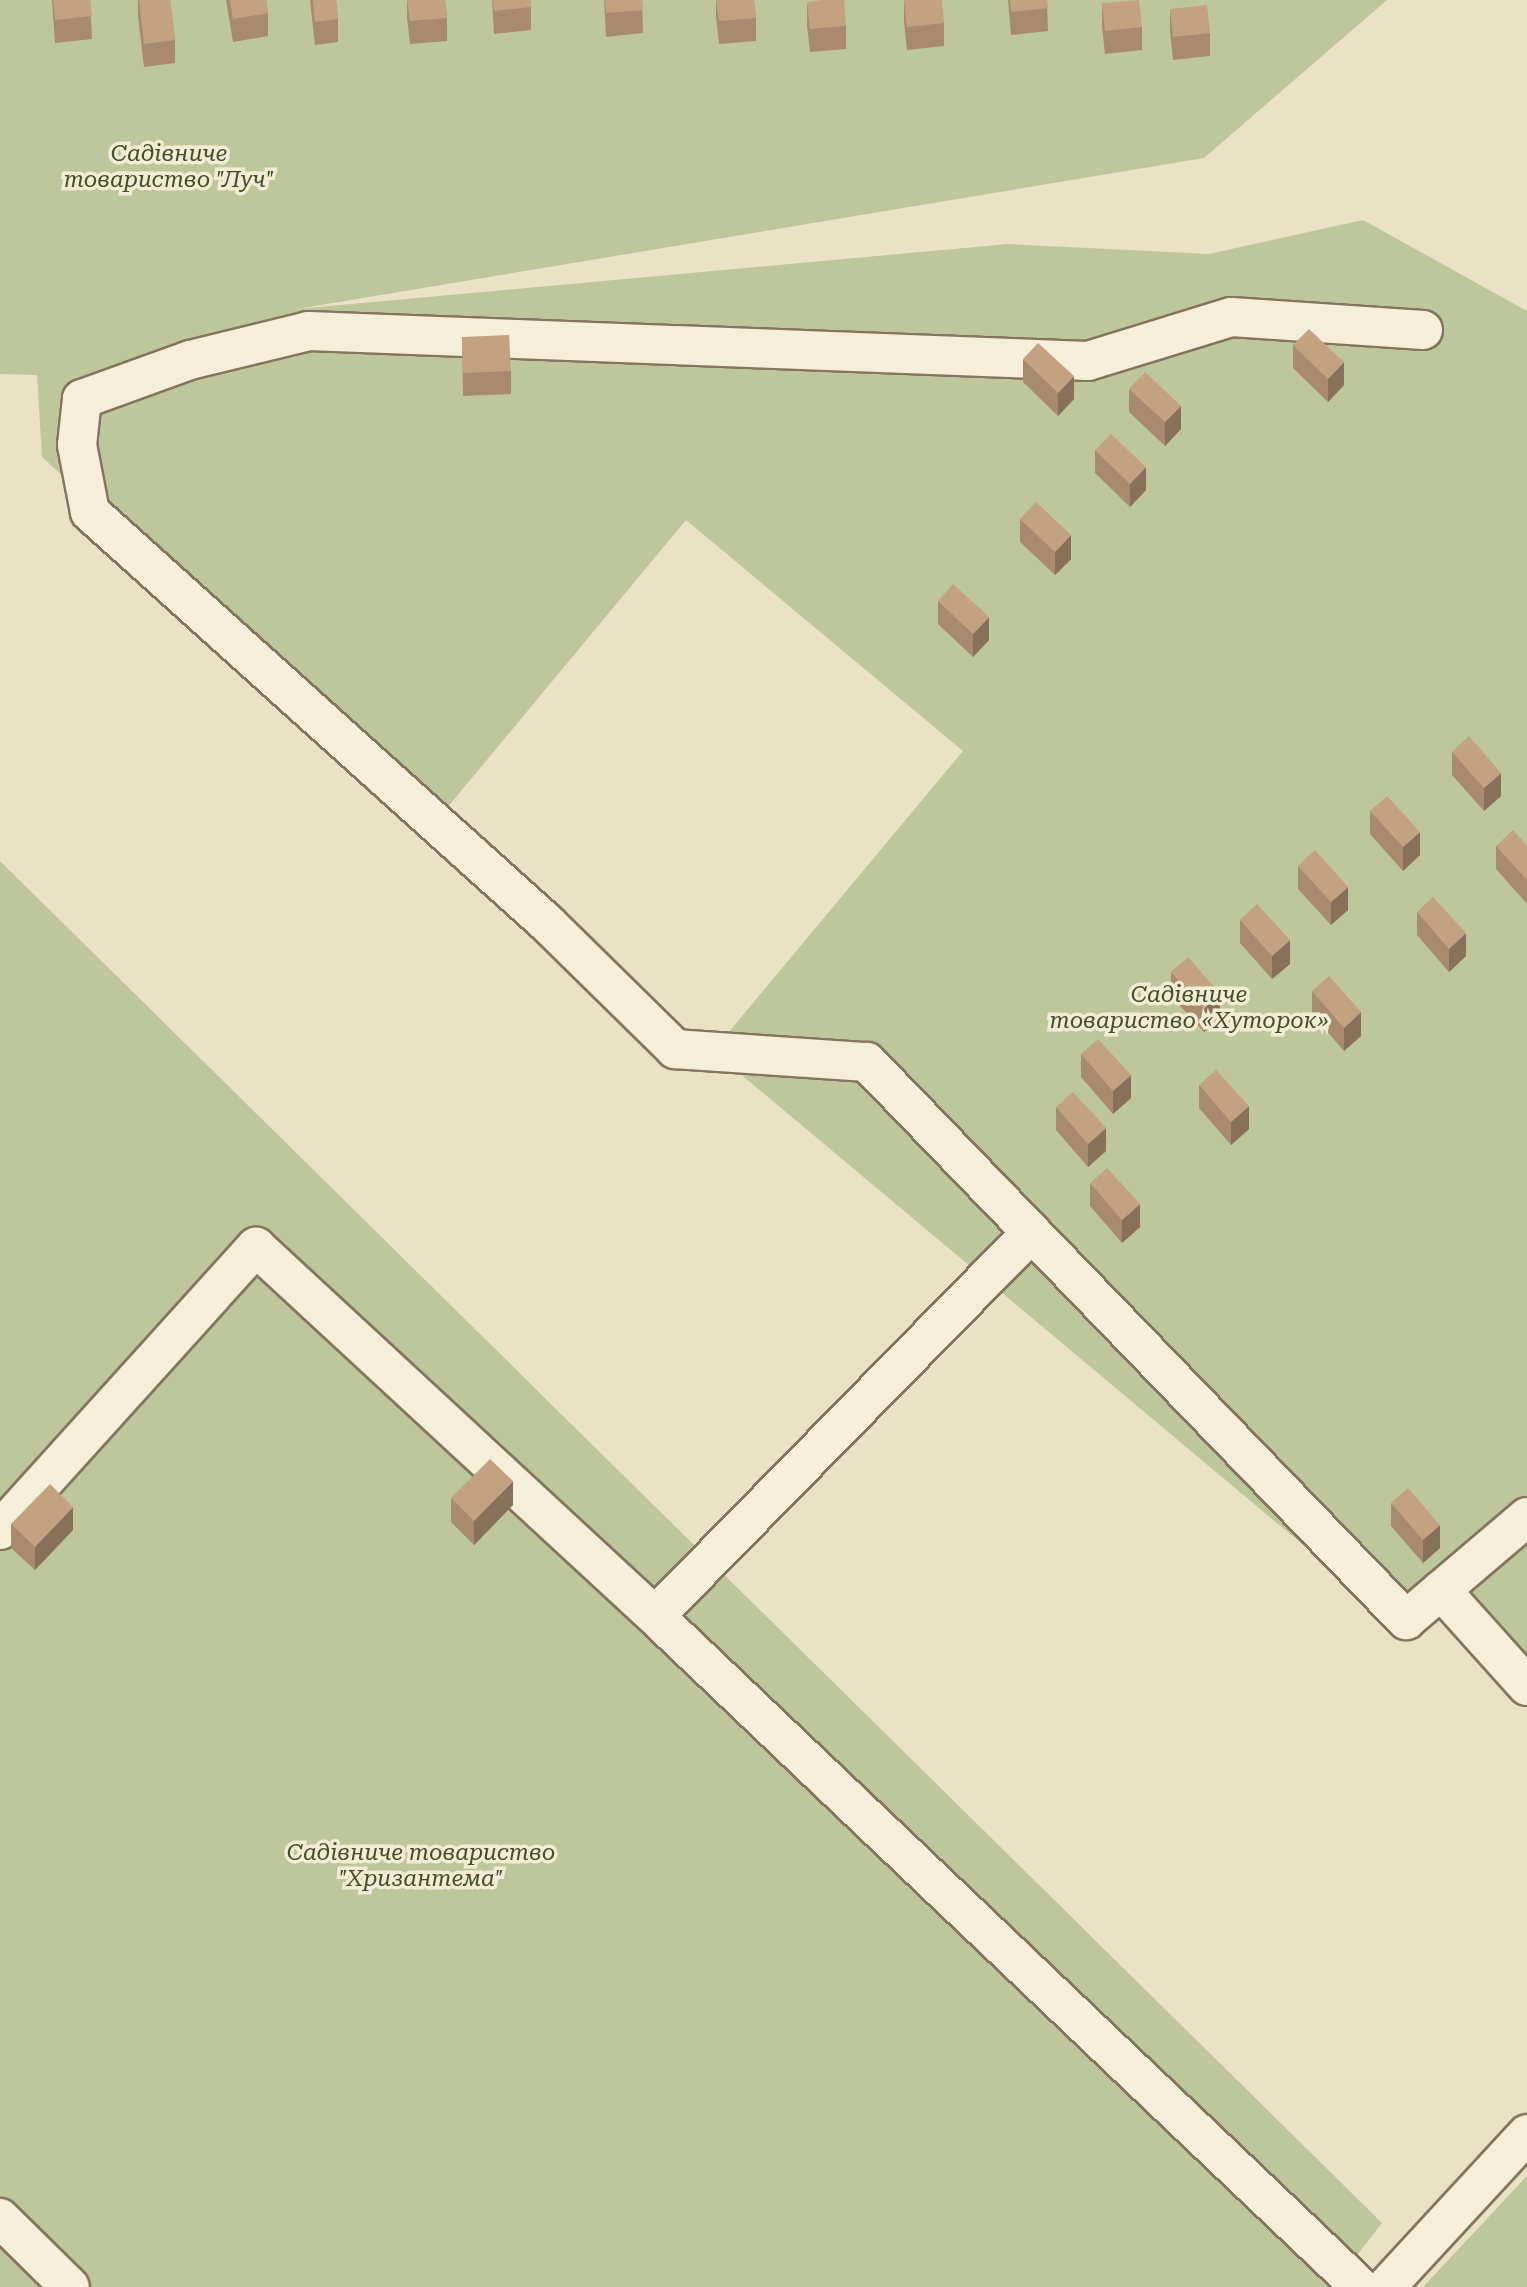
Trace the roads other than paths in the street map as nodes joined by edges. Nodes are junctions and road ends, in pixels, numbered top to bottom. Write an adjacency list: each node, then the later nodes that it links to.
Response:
1 (1423, 330): 2 (lane)
2 (1032, 1232): 5 (lane); 6 (lane)
3 (1527, 1517): 5 (lane)
4 (0, 1530): 6 (lane)
5 (1441, 1590): 7 (lane)
6 (655, 1616): 11 (lane)
7 (1527, 1686)
8 (1527, 2134): 12 (lane)
9 (0, 2218): 10 (lane)
10 (70, 2287)
11 (1360, 2287)
12 (1386, 2287)

